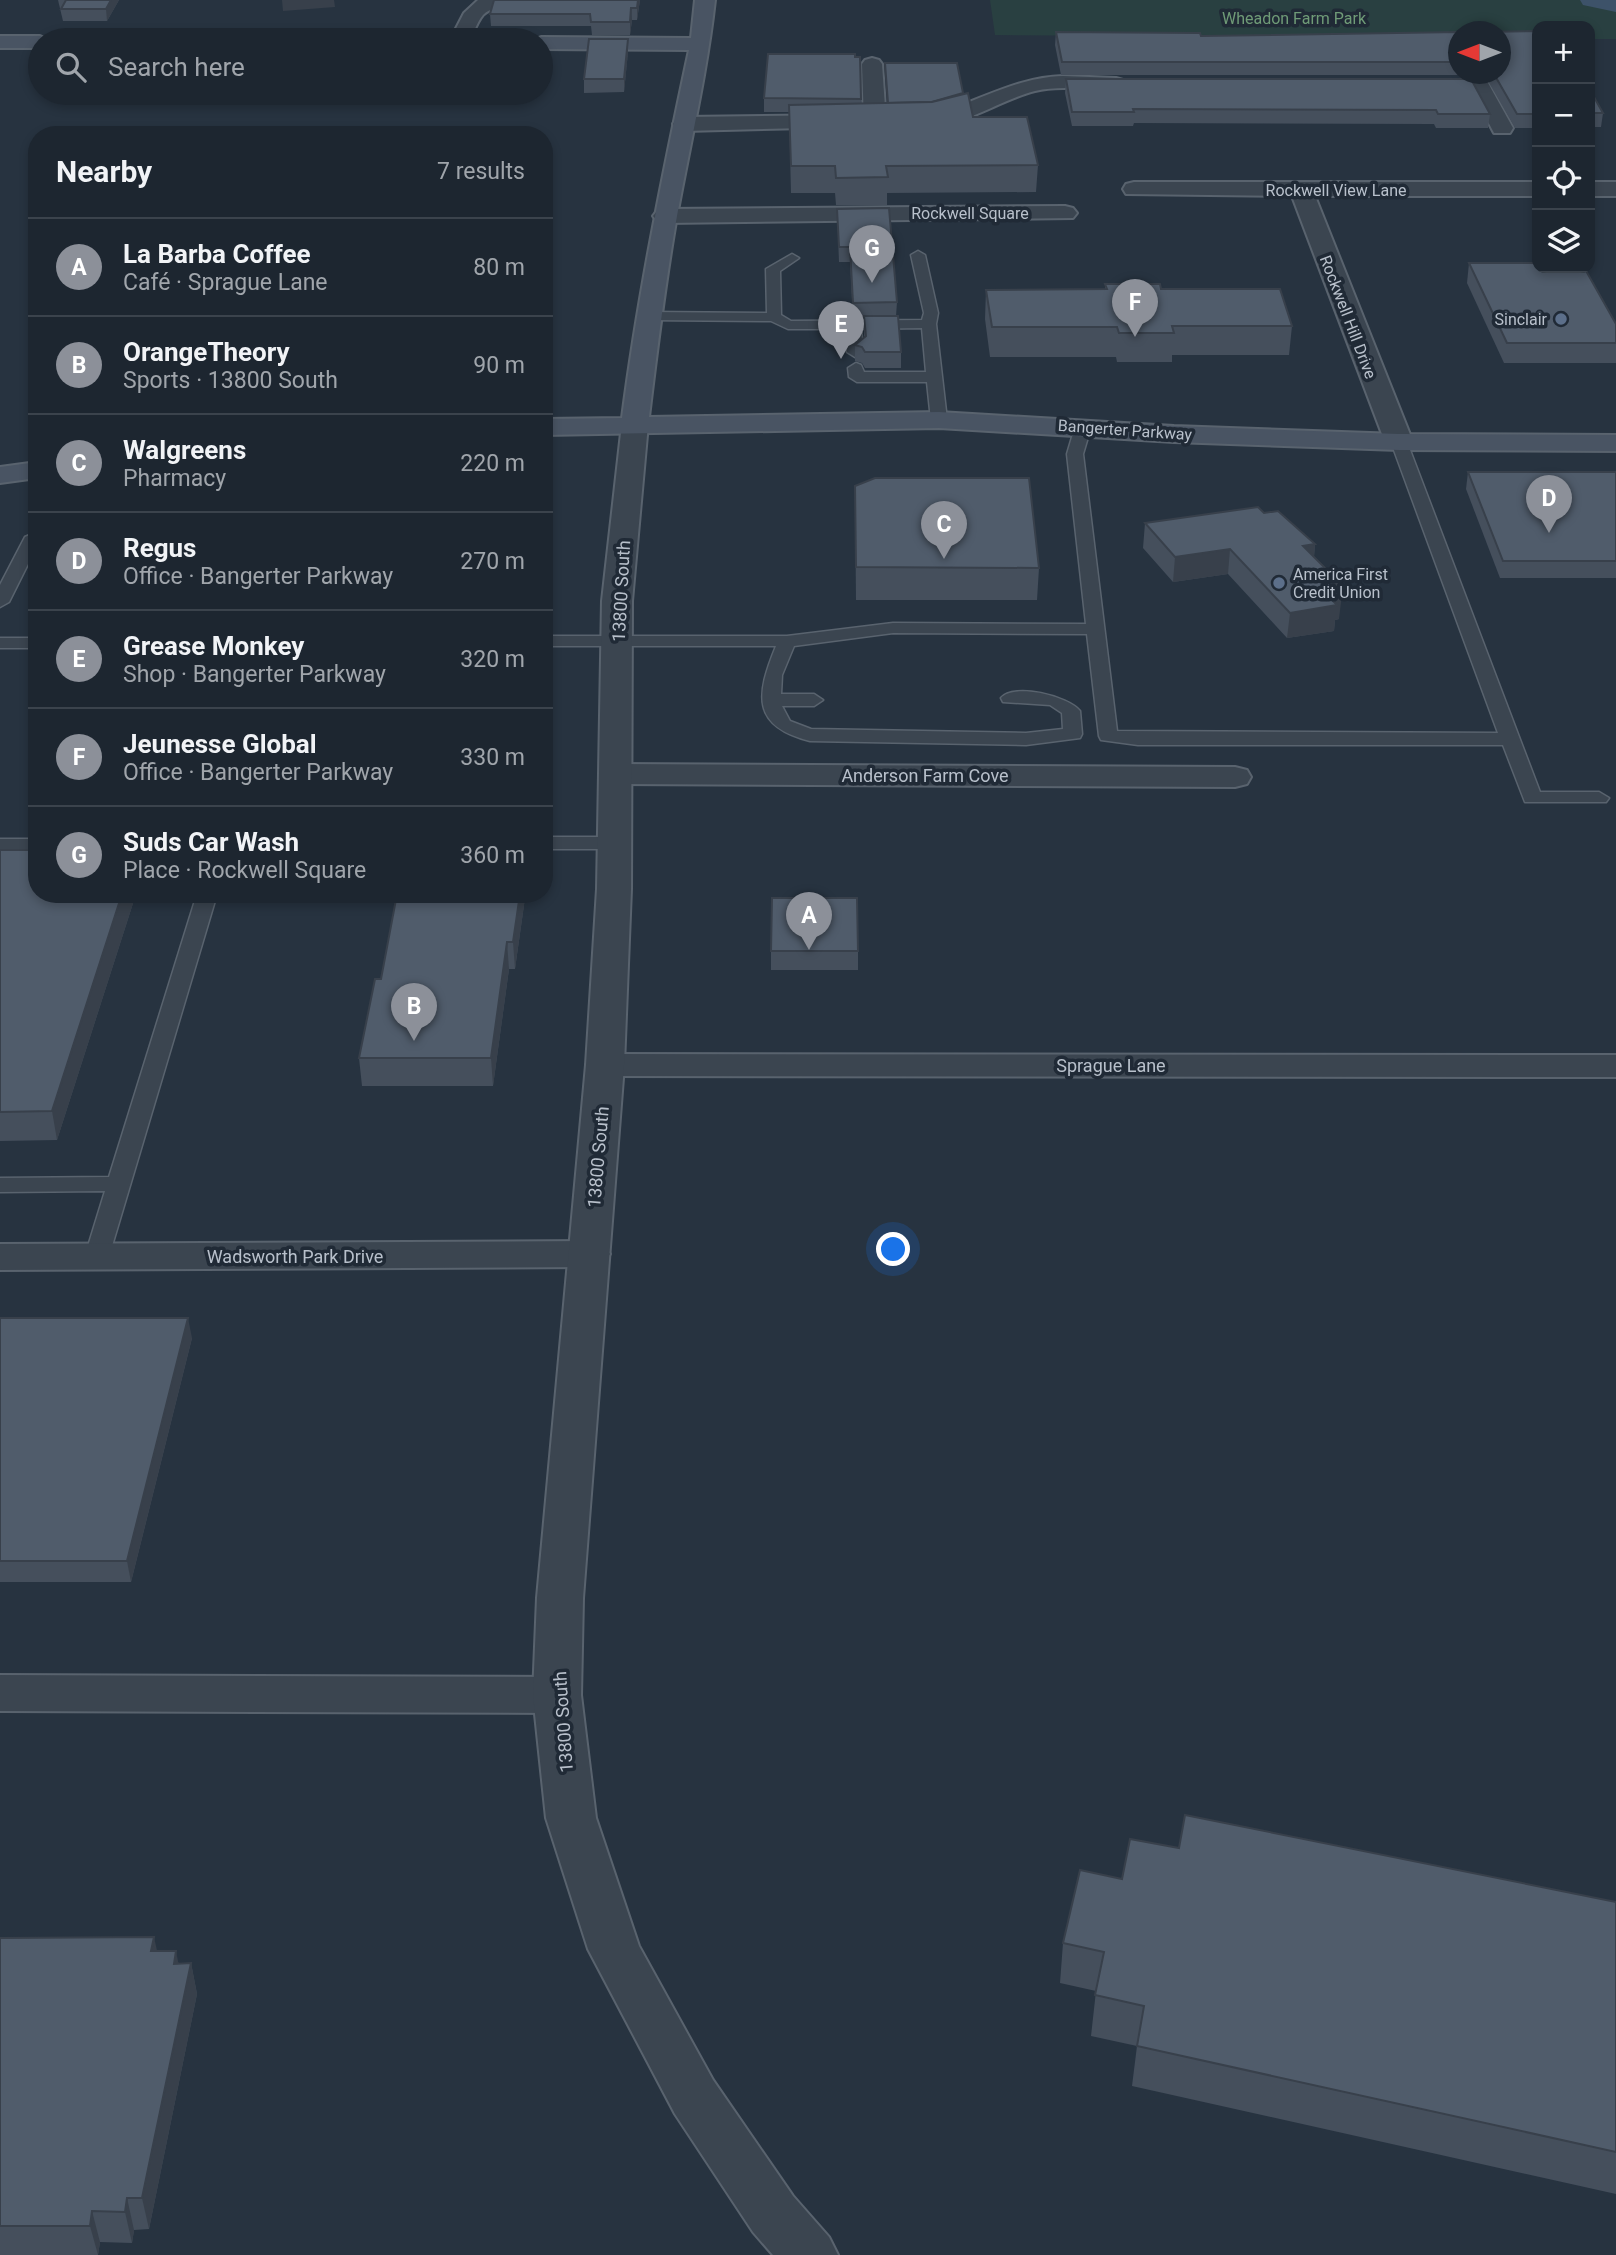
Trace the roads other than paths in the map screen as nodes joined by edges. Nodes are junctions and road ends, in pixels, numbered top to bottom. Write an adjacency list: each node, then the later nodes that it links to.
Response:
1 (526, 0): 3 (street)
2 (705, 0): 7 (main road, 13800 South)
3 (465, 28)
4 (0, 42): 5 (main road)
5 (28, 42)
6 (553, 43): 7 (main road)
7 (700, 44): 12 (main road, 13800 South)
8 (872, 64): 11 (street)
9 (1132, 84): 11 (street)
10 (1479, 84): 13 (street)
11 (889, 121): 12 (street)
12 (684, 124): 20 (main road, 13800 South)
13 (1502, 128)
14 (1134, 189): 18 (street, Rockwell View Lane)
15 (1532, 189): 18 (street, Rockwell View Lane)
16 (1595, 189): 17 (street)
17 (1616, 189)
18 (1301, 190): 32 (street, Rockwell Hill Drive)
19 (1065, 213): 20 (street, Rockwell Square)
20 (665, 216): 23 (main road, 13800 South)
21 (918, 255): 25 (lane)
22 (792, 258): 24 (lane)
23 (648, 316): 24 (lane); 29 (main road, 13800 South)
24 (774, 317): 26 (lane)
25 (929, 324): 26 (lane); 27 (lane)
26 (853, 325): 27 (lane)
27 (934, 377): 28 (lane)
28 (939, 420): 29 (main road, Bangerter Parkway); 31 (main road, Bangerter Parkway)
29 (635, 424): 30 (main road, Bangerter Parkway); 41 (street, 13800 South)
30 (553, 427)
31 (1083, 427): 32 (main road, Bangerter Parkway); 38 (lane)
32 (1399, 442): 33 (main road, Bangerter Parkway); 49 (lane)
33 (1616, 443)
34 (28, 471): 35 (main road)
35 (0, 475)
36 (28, 547): 37 (lane)
37 (0, 602)
38 (1096, 629): 40 (lane); 48 (lane)
39 (553, 641): 41 (lane)
40 (787, 641): 41 (lane); 46 (lane)
41 (618, 642): 50 (street, 13800 South)
42 (0, 643): 43 (lane)
43 (28, 643)
44 (1010, 698): 47 (lane)
45 (814, 699): 46 (lane)
46 (772, 700): 47 (lane)
47 (1073, 734): 48 (lane)
48 (1108, 736): 49 (lane)
49 (1511, 739): 52 (lane)
50 (615, 774): 51 (street, Anderson Farm Cove); 54 (street, 13800 South)
51 (1235, 777)
52 (1599, 798)
53 (553, 843): 54 (lane)
54 (614, 843): 58 (street, 13800 South)
55 (0, 845): 56 (lane)
56 (28, 845)
57 (204, 903): 60 (lane)
58 (605, 1065): 59 (street, Sprague Lane); 62 (street, 13800 South)
59 (1616, 1066)
60 (119, 1184): 61 (lane); 63 (lane)
61 (0, 1185)
62 (590, 1254): 63 (street, Wadsworth Park Drive); 66 (street, 13800 South)
63 (97, 1256): 64 (street, Wadsworth Park Drive)
64 (0, 1257)
65 (0, 1693): 66 (street)
66 (557, 1695): 67 (street, 13800 South)
67 (808, 2255)

